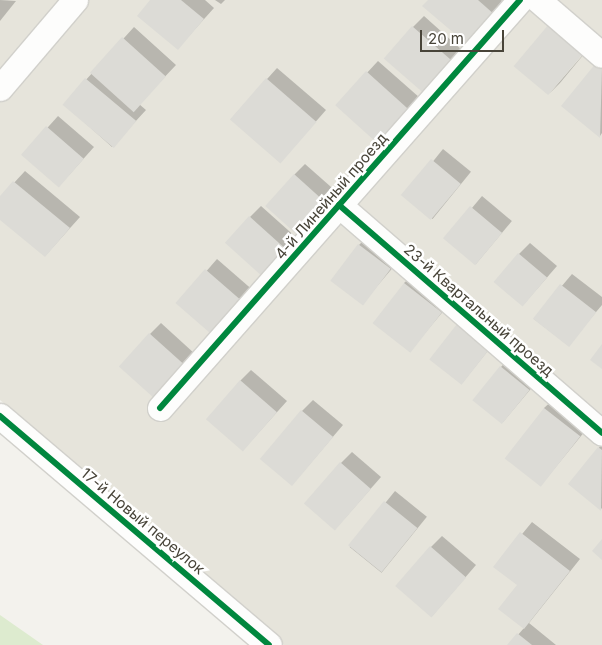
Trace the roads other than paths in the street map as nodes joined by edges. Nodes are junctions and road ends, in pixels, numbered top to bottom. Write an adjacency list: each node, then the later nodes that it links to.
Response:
1 (75, 0): 5 (street)
2 (520, 0): 6 (street, 4-й Линейный проезд)
3 (538, 0): 4 (street)
4 (602, 55)
5 (0, 88)
6 (339, 205): 7 (street, 4-й Линейный проезд); 9 (street, 23-й Квартальный проезд)
7 (160, 408)
8 (0, 416): 10 (street, 17-й Новый переулок)
9 (602, 433)
10 (269, 645)

